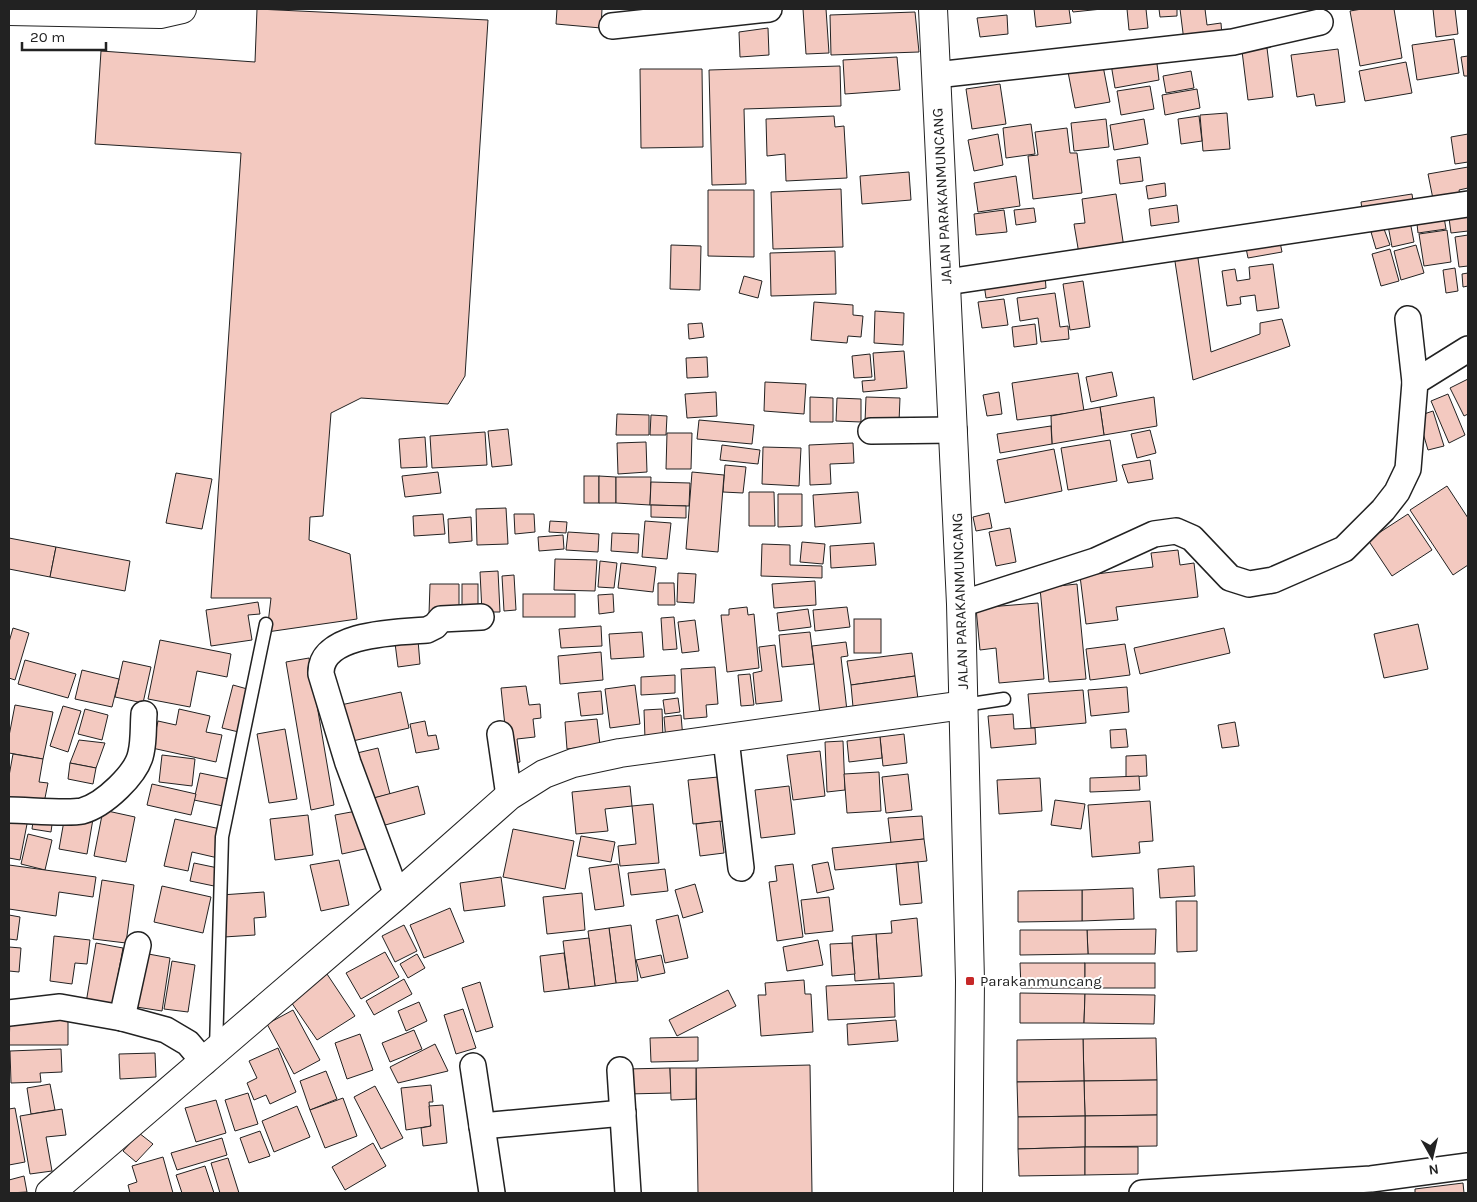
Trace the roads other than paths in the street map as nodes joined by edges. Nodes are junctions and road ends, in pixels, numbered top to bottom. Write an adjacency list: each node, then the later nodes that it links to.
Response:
1 (182, 9): 5 (main road)
2 (769, 9): 7 (street)
3 (933, 9): 8 (main road, JALAN PARAKANMUNCANG)
4 (9, 11): 5 (main road)
5 (98, 11)
6 (1320, 22): 8 (street)
7 (612, 26)
8 (936, 75): 10 (main road, JALAN PARAKANMUNCANG)
9 (1468, 204): 10 (street)
10 (947, 282): 14 (main road, JALAN PARAKANMUNCANG)
11 (1408, 320): 13 (street)
12 (1468, 349): 13 (street)
13 (1415, 382): 16 (street)
14 (954, 430): 15 (street); 16 (main road, JALAN PARAKANMUNCANG)
15 (871, 431)
16 (961, 604): 20 (main road, JALAN PARAKANMUNCANG)
17 (482, 616): 27 (street)
18 (266, 624): 31 (lane)
19 (1004, 699): 20 (lane)
20 (964, 705): 23 (main road); 41 (main road, JALAN PARAKANMUNCANG)
21 (144, 714): 25 (street)
22 (500, 734): 24 (street)
23 (726, 739): 24 (main road); 26 (street)
24 (510, 796): 27 (main road)
25 (9, 810)
26 (741, 868)
27 (397, 896): 31 (main road)
28 (138, 944): 30 (street)
29 (9, 1013): 30 (street)
30 (122, 1018): 31 (street)
31 (210, 1056): 38 (main road)
32 (473, 1066): 35 (street)
33 (620, 1070): 34 (street)
34 (623, 1113): 35 (street); 40 (street)
35 (482, 1126): 39 (street)
36 (1468, 1166): 37 (street)
37 (1410, 1184): 42 (street)
38 (50, 1193)
39 (492, 1193)
40 (628, 1193)
41 (968, 1193)
42 (1142, 1193)

